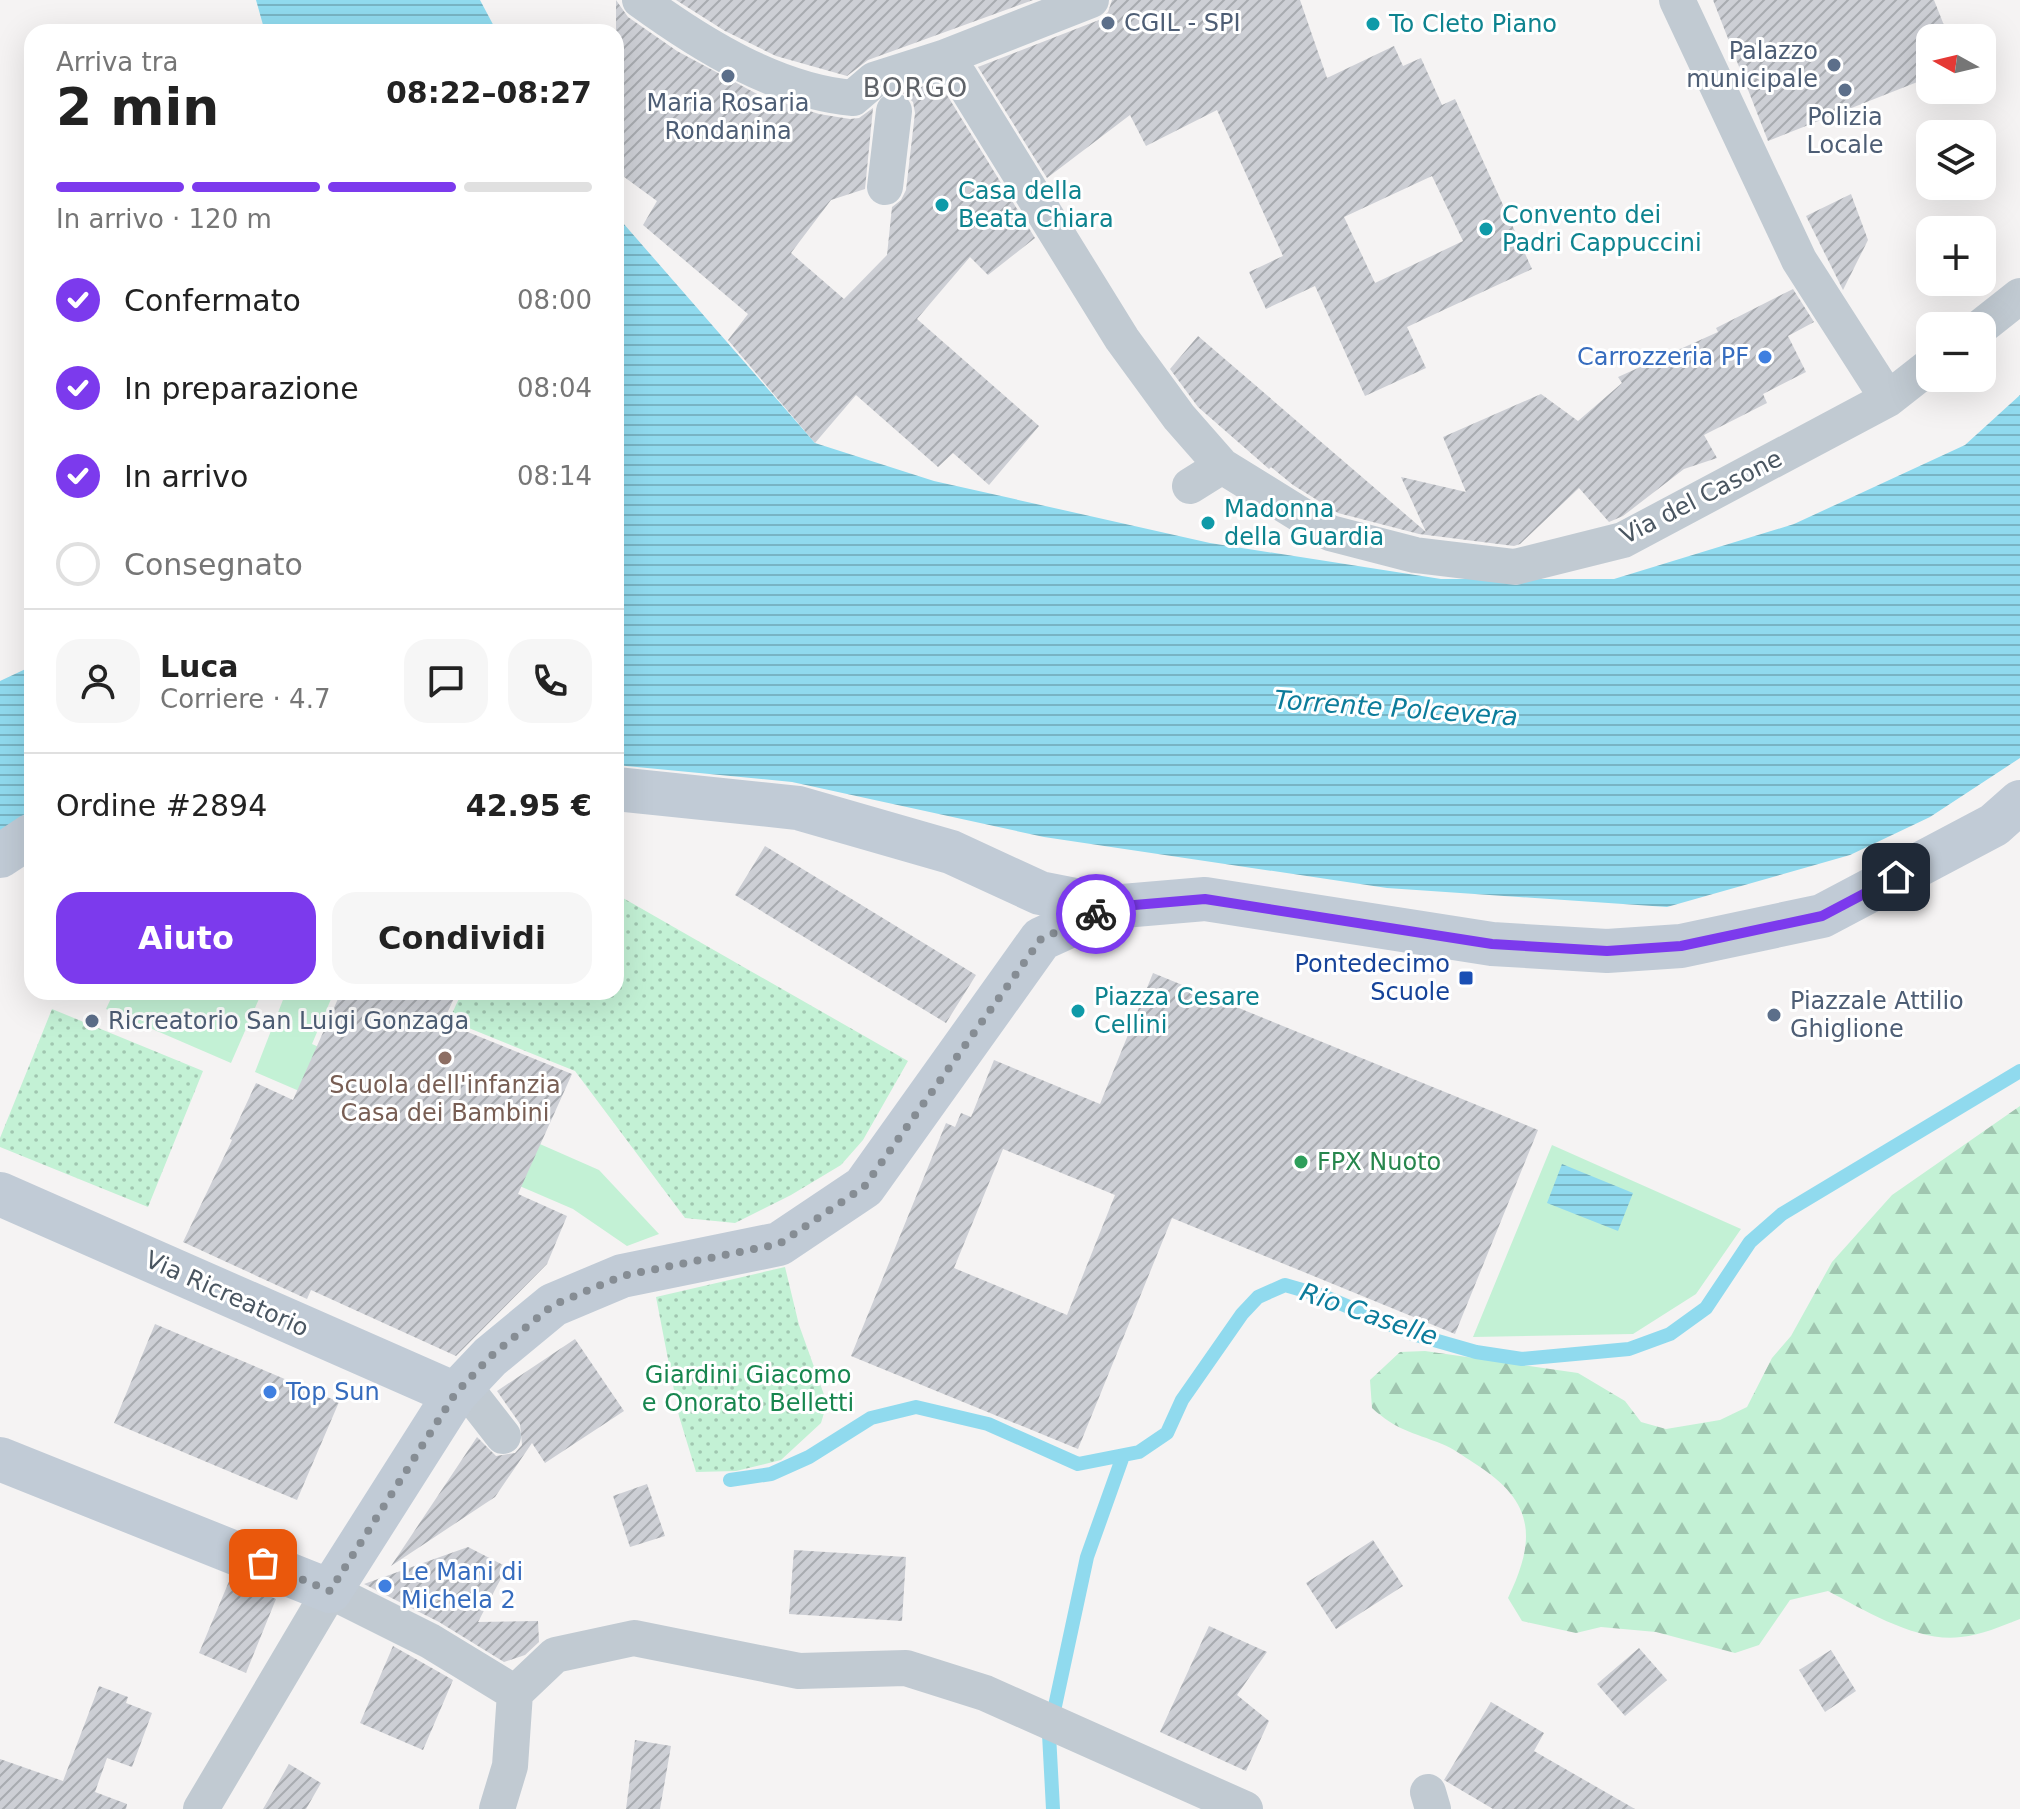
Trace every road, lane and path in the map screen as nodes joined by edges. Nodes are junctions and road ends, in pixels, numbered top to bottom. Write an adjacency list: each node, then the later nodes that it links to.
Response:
1 (640, 0): 2 (street)
2 (1091, 0)
3 (1677, 0): 10 (street)
4 (948, 74): 11 (street, Via del Casone)
5 (894, 111): 6 (street)
6 (885, 187)
7 (2020, 296): 8 (street)
8 (1996, 315)
9 (1916, 377): 10 (street, Via del Casone)
10 (1888, 399): 11 (street, Via del Casone)
11 (1222, 466): 12 (street)
12 (1190, 486)
13 (624, 790): 17 (street)
14 (2020, 802): 17 (street)
15 (24, 840): 16 (street)
16 (0, 856)
17 (1111, 907): 19 (street)
18 (0, 1194): 19 (street, Via Ricreatorio)
19 (459, 1390): 20 (street); 22 (street)
20 (503, 1436)
21 (0, 1459): 22 (street)
22 (330, 1591): 23 (street); 24 (street)
23 (515, 1693): 25 (street); 26 (street)
24 (201, 1809)
25 (497, 1809)
26 (1245, 1809)

